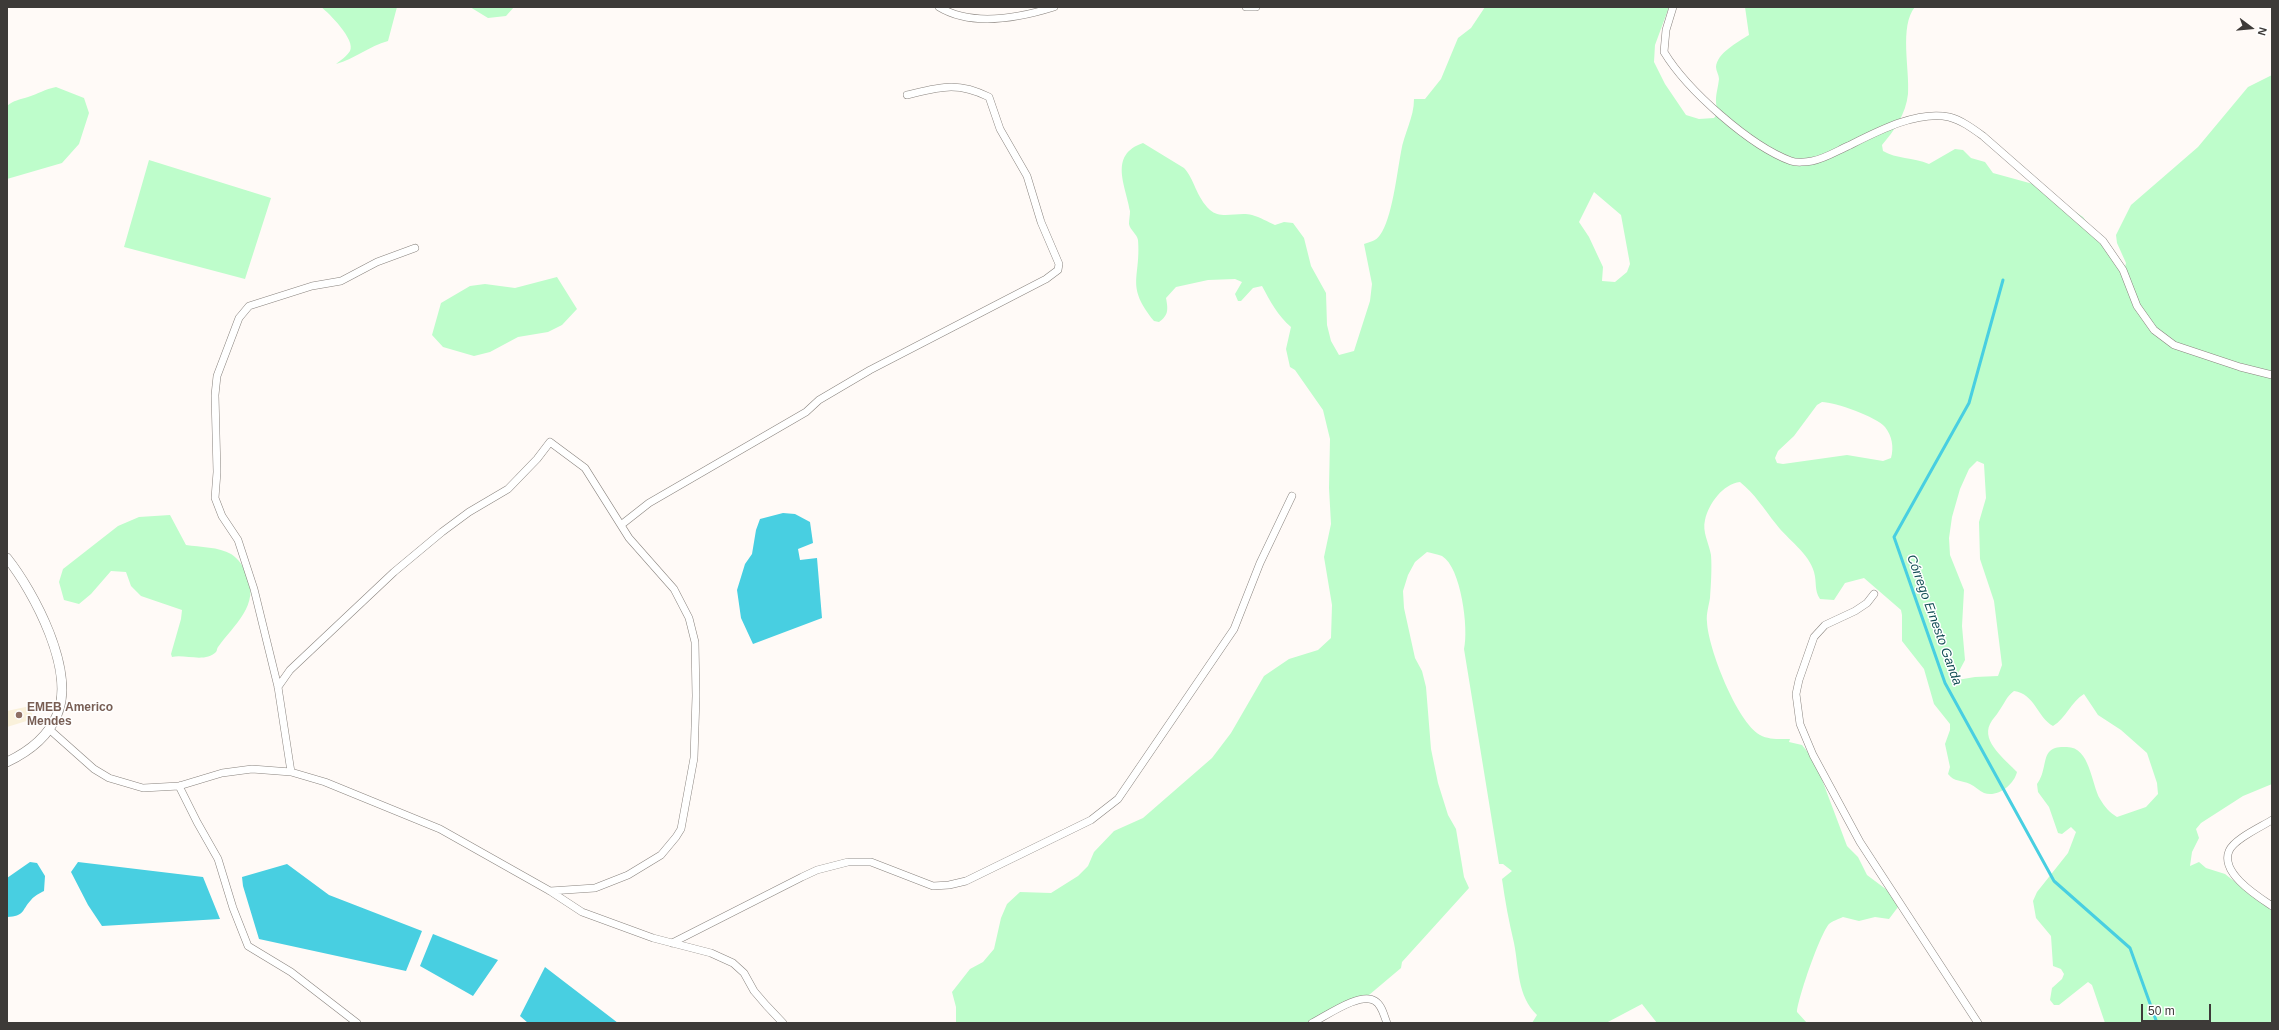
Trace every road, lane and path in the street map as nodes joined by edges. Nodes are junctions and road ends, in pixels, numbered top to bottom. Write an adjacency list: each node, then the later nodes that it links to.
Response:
1 (939, 7): 2 (street)
2 (1054, 7)
3 (1246, 7): 4 (street)
4 (1256, 7)
5 (1672, 7): 8 (street)
6 (907, 95): 10 (street)
7 (415, 248): 13 (street)
8 (2272, 375)
9 (1292, 496): 21 (street)
10 (621, 525): 13 (street); 19 (street)
11 (7, 558): 14 (street)
12 (1874, 594): 26 (street)
13 (278, 687): 16 (street)
14 (49, 729): 15 (street); 17 (street)
15 (7, 762)
16 (291, 772): 17 (street); 19 (street)
17 (179, 786): 22 (street)
18 (2272, 820): 20 (street)
19 (550, 891): 21 (street)
20 (2271, 904)
21 (672, 943): 23 (street)
22 (357, 1023)
23 (783, 1023)
24 (1312, 1023): 25 (street)
25 (1387, 1023)
26 (1978, 1023)

